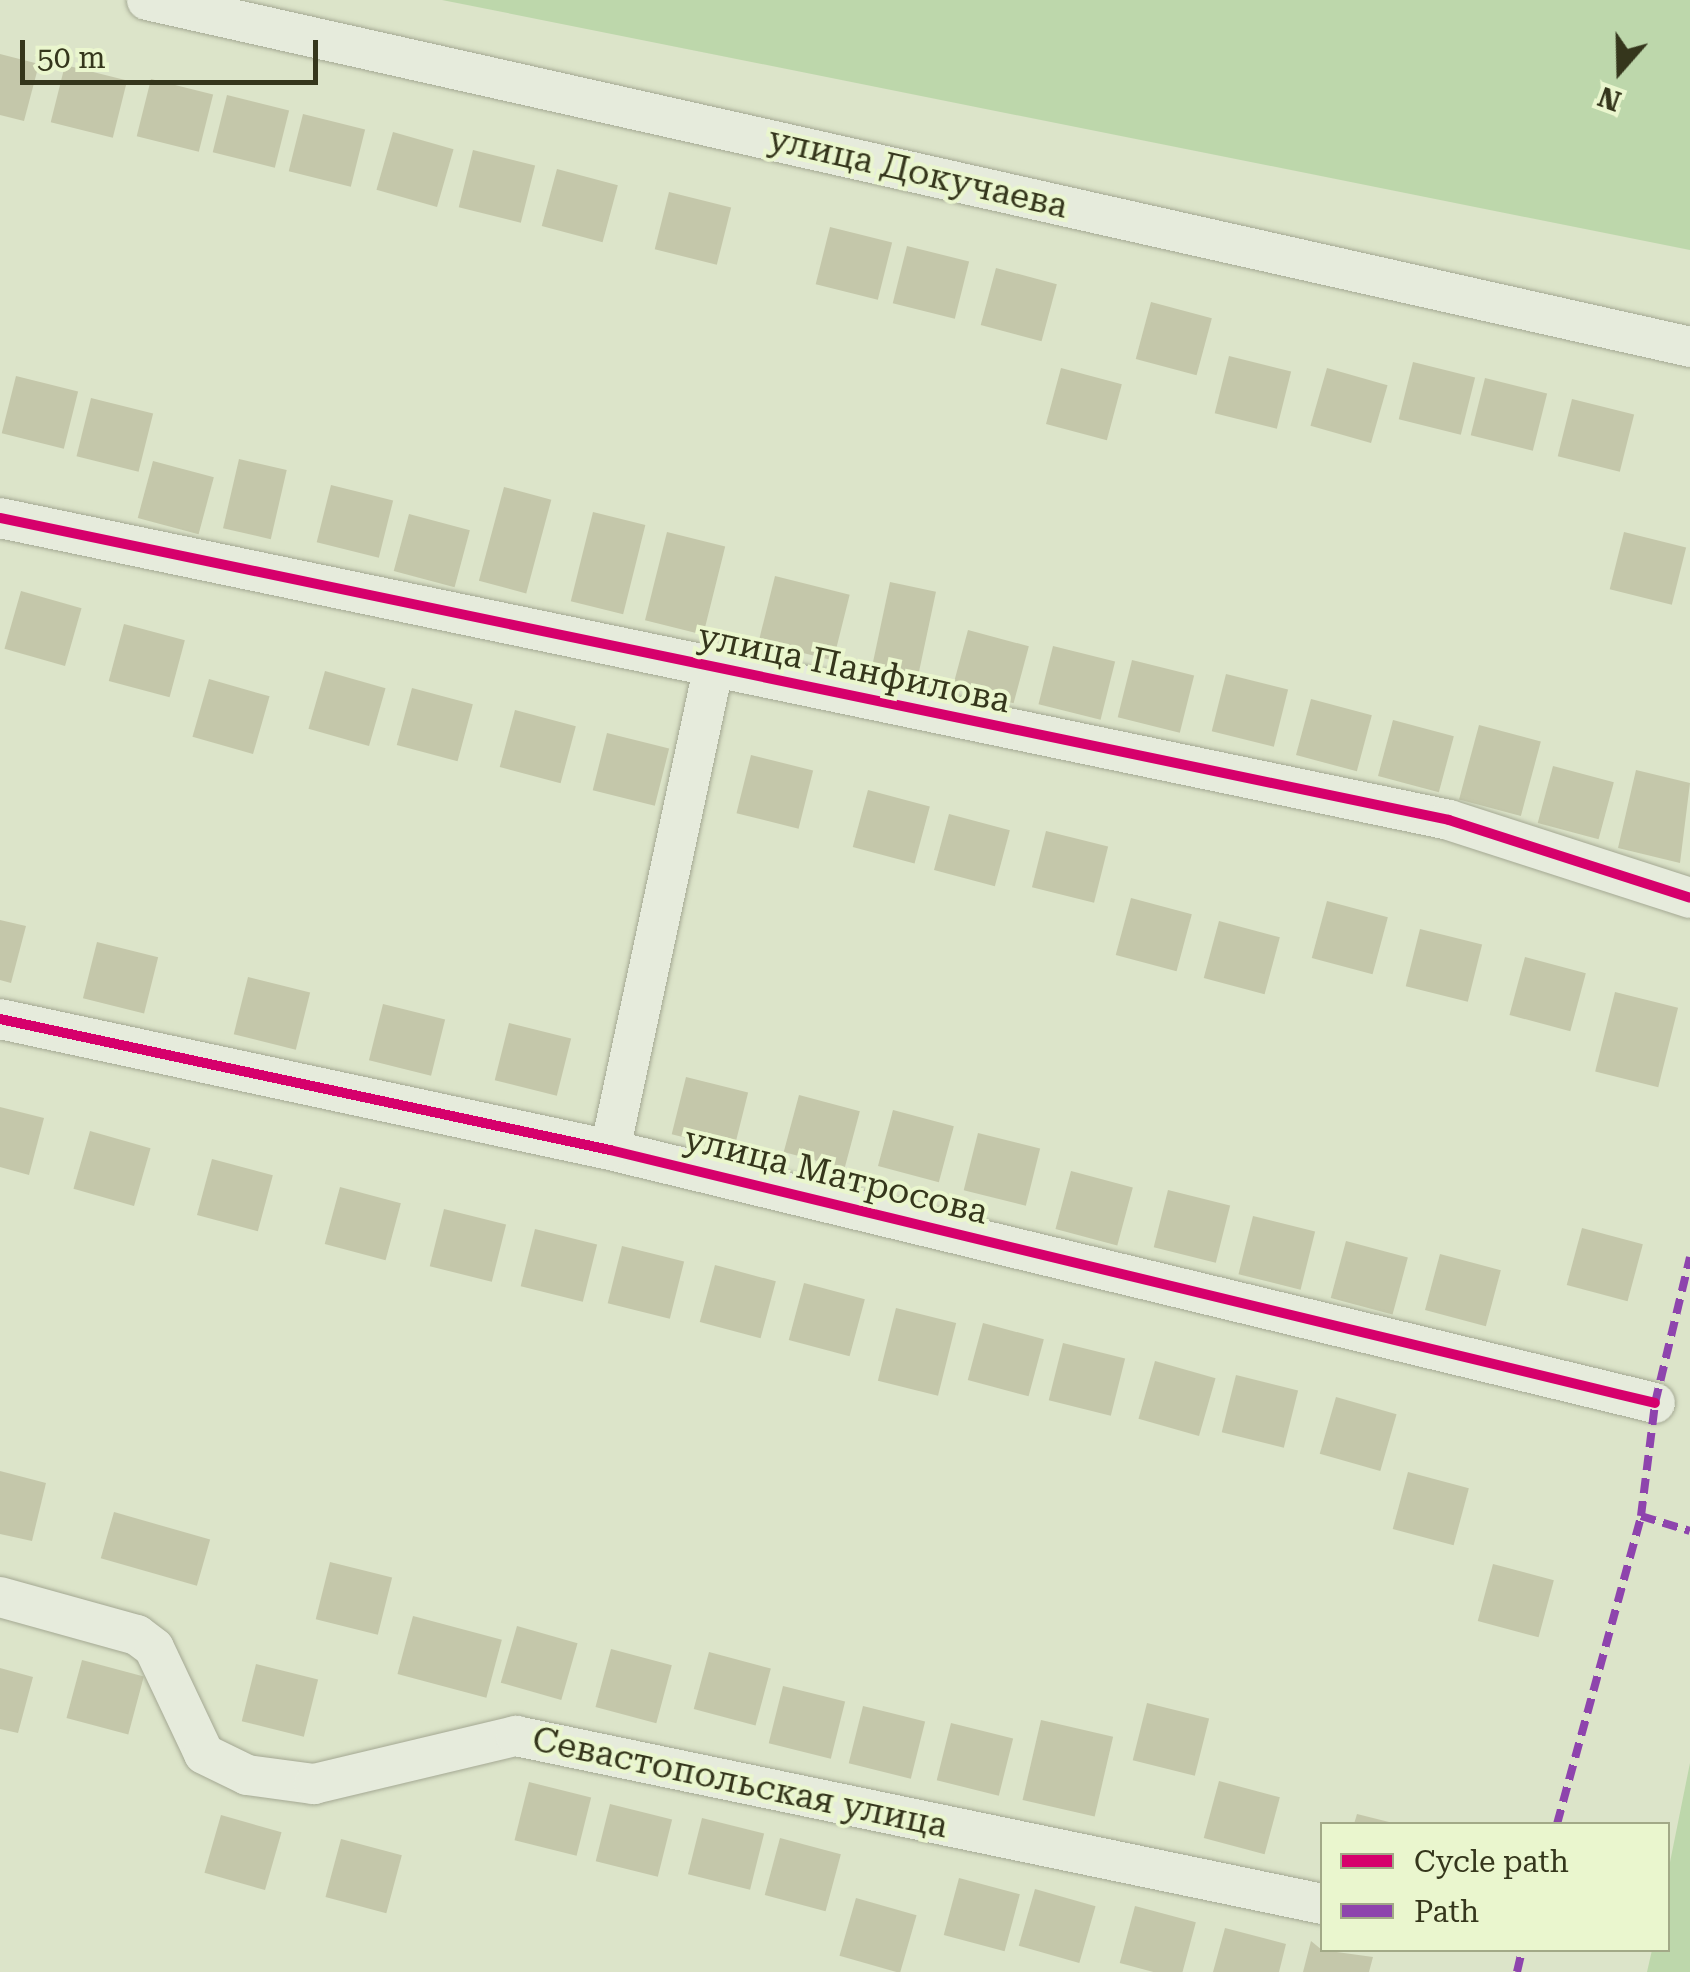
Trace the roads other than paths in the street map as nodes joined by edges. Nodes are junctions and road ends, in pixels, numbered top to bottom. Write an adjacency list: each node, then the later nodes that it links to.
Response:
1 (146, 0): 2 (street, улица Докучаева)
2 (1690, 347)
3 (0, 518): 4 (street, улица Панфилова)
4 (714, 668): 5 (street, улица Панфилова); 7 (street)
5 (1690, 898)
6 (0, 1019): 7 (street, улица Матросова)
7 (610, 1150): 8 (street, улица Матросова)
8 (1655, 1403)
9 (0, 1597): 10 (street, Севастопольская улица)
10 (1320, 1904)

